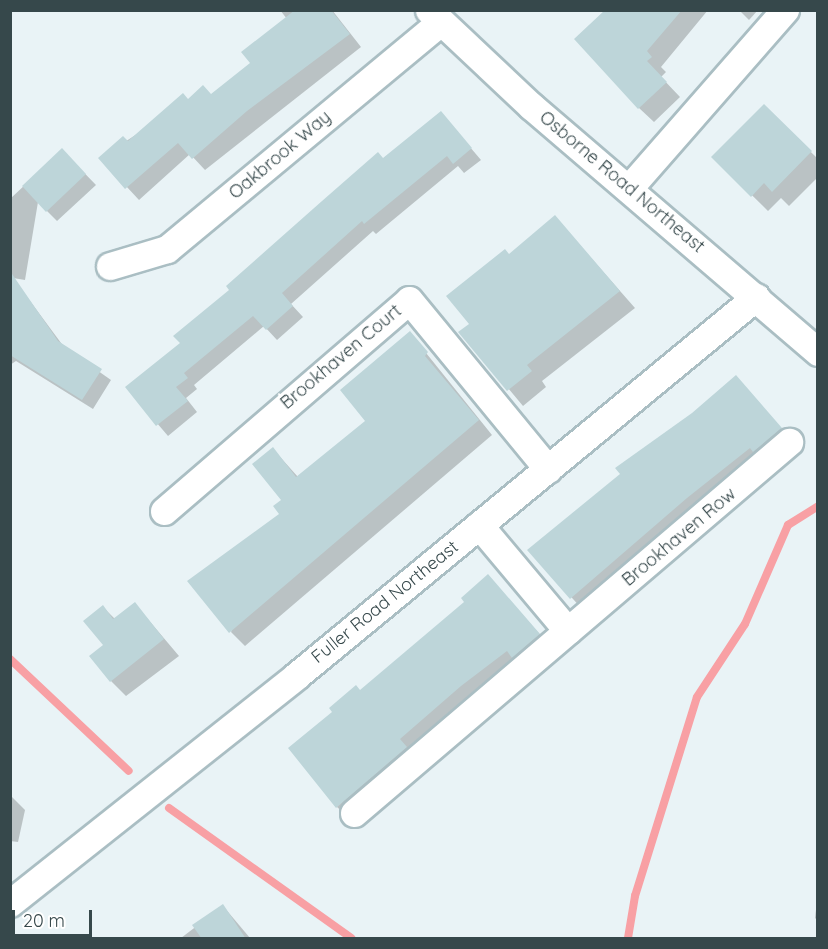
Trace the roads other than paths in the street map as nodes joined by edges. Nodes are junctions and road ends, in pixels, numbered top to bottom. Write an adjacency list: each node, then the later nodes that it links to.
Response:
1 (785, 10): 3 (street)
2 (434, 16): 3 (street, Osborne Road Northeast); 4 (street, Oakbrook Way)
3 (629, 188): 5 (street, Osborne Road Northeast)
4 (110, 266)
5 (756, 297): 6 (street, Osborne Road Northeast); 8 (street, Fuller Road Northeast)
6 (818, 351)
7 (789, 442): 11 (street, Brookhaven Row)
8 (548, 469): 9 (street, Brookhaven Court); 10 (street, Fuller Road Northeast)
9 (164, 511)
10 (479, 525): 11 (street); 13 (street, Fuller Road Northeast)
11 (568, 631): 12 (street, Brookhaven Row)
12 (354, 813)
13 (10, 903)

